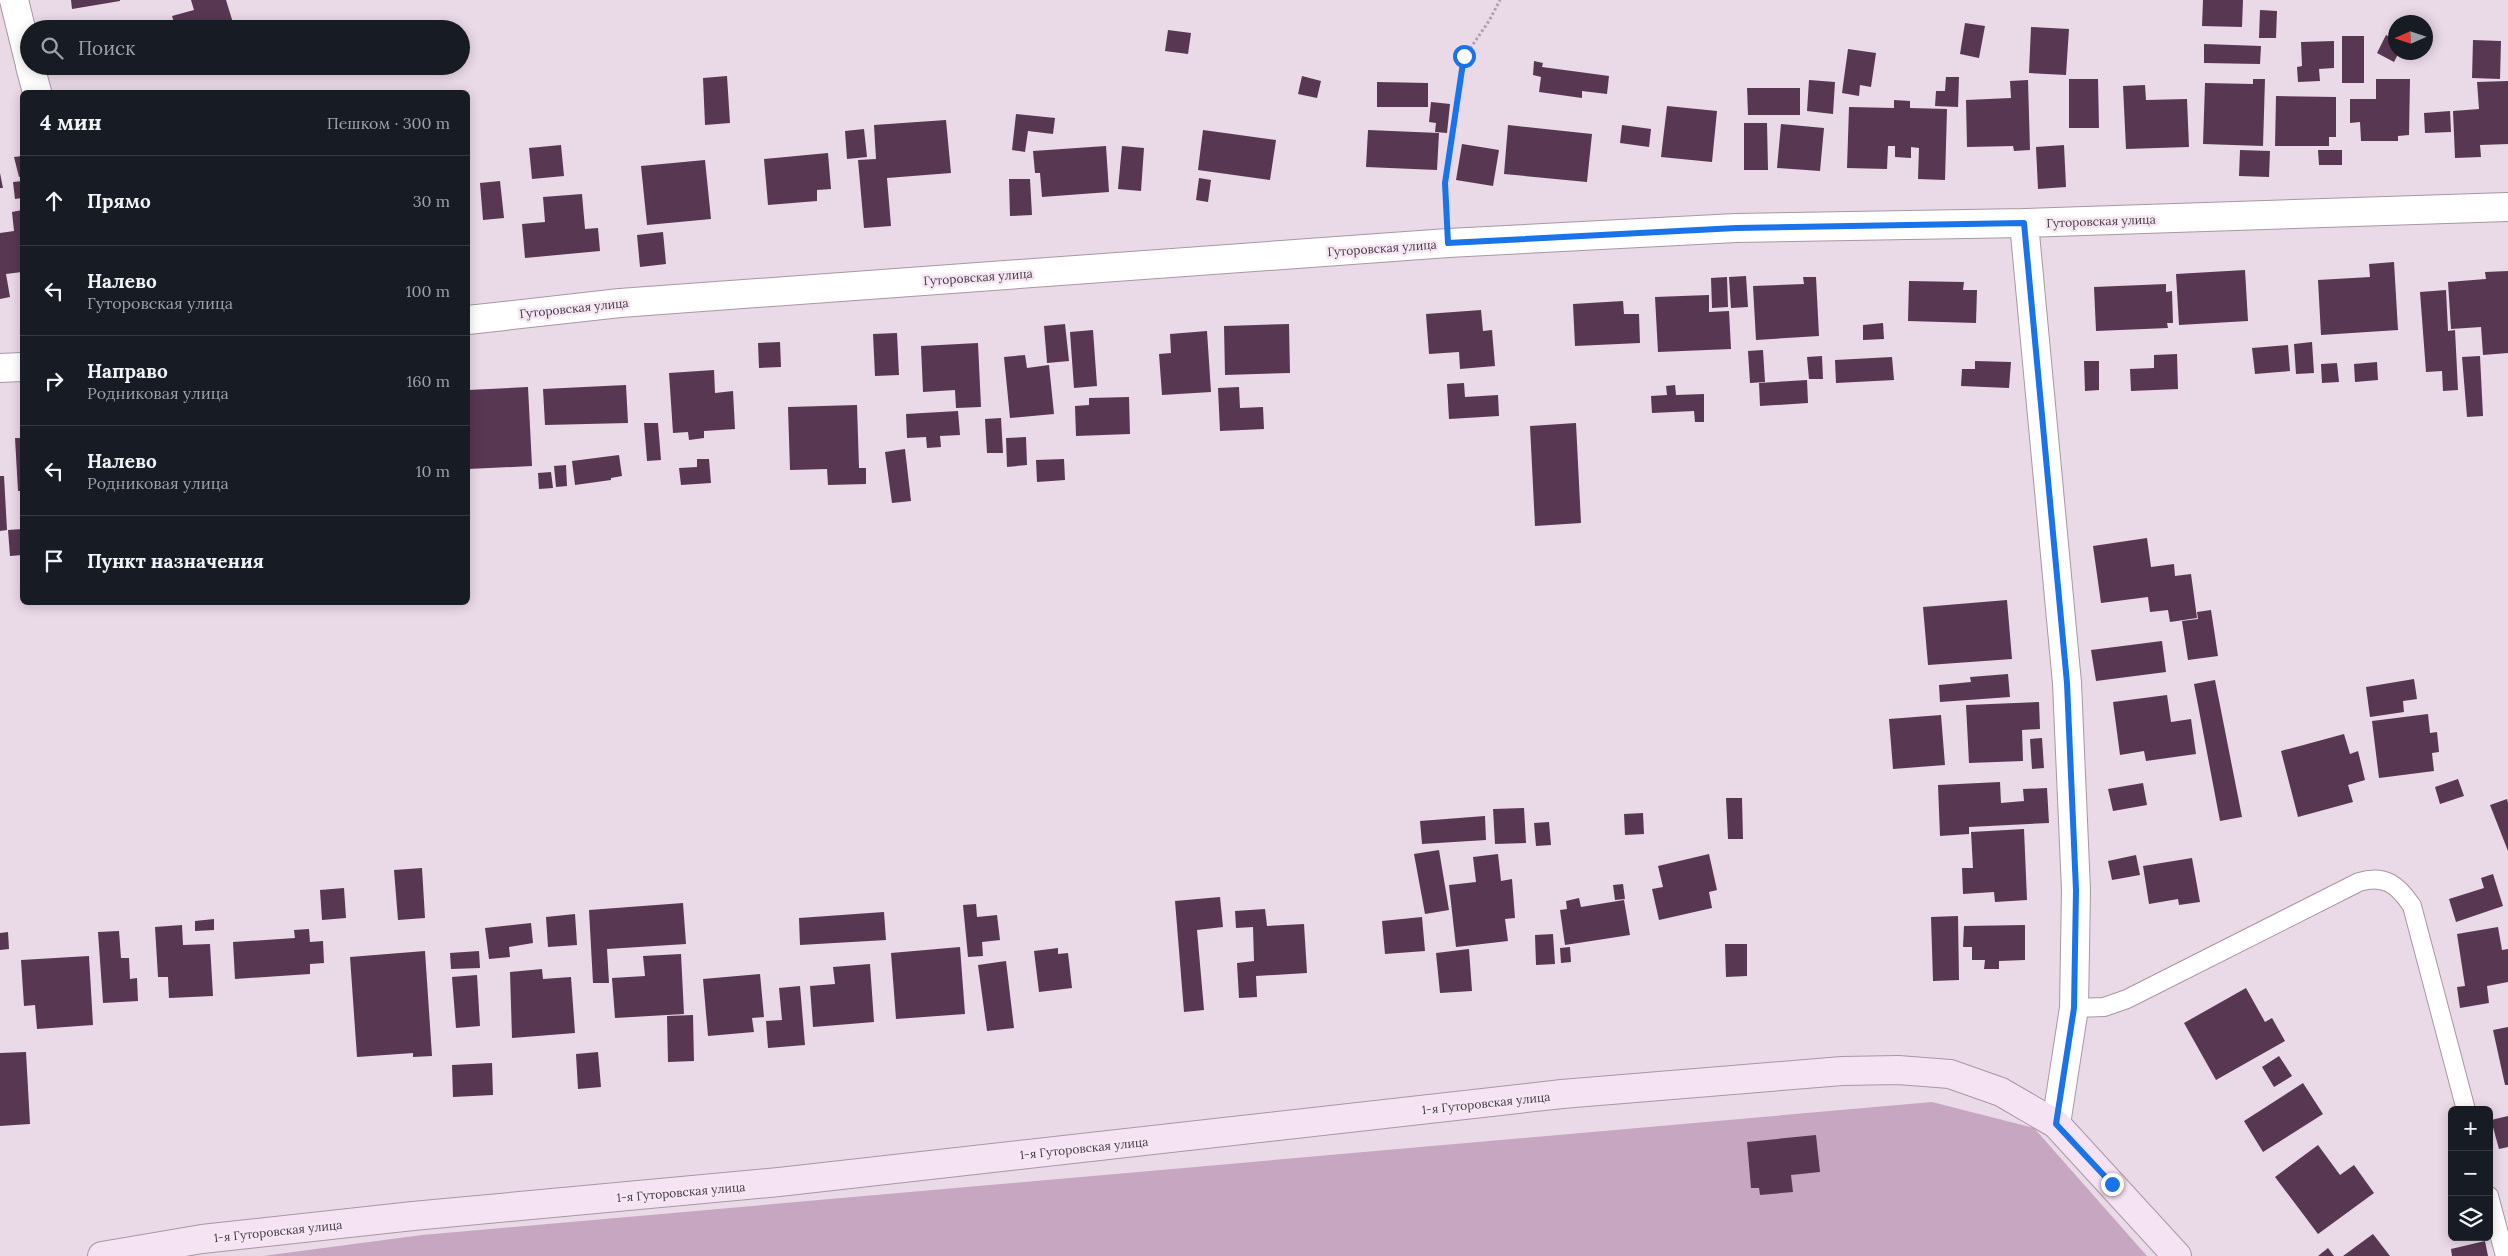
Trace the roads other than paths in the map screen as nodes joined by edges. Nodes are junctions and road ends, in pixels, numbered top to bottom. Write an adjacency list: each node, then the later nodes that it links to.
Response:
1 (14, 0): 2 (street)
2 (20, 24)
3 (32, 75): 4 (street)
4 (36, 90)
5 (2508, 208): 6 (street, Гуторовская улица)
6 (2024, 223): 7 (street, Гуторовская улица); 10 (street)
7 (470, 320)
8 (20, 367): 9 (street)
9 (0, 368)
10 (2074, 1008): 11 (lane); 12 (street)
11 (2465, 1106)
12 (2056, 1124): 14 (street, 1-я Гуторовская улица); 15 (street, 1-я Гуторовская улица)
13 (2493, 1211): 16 (lane)
14 (102, 1256)
15 (2177, 1256)
16 (2505, 1256)

